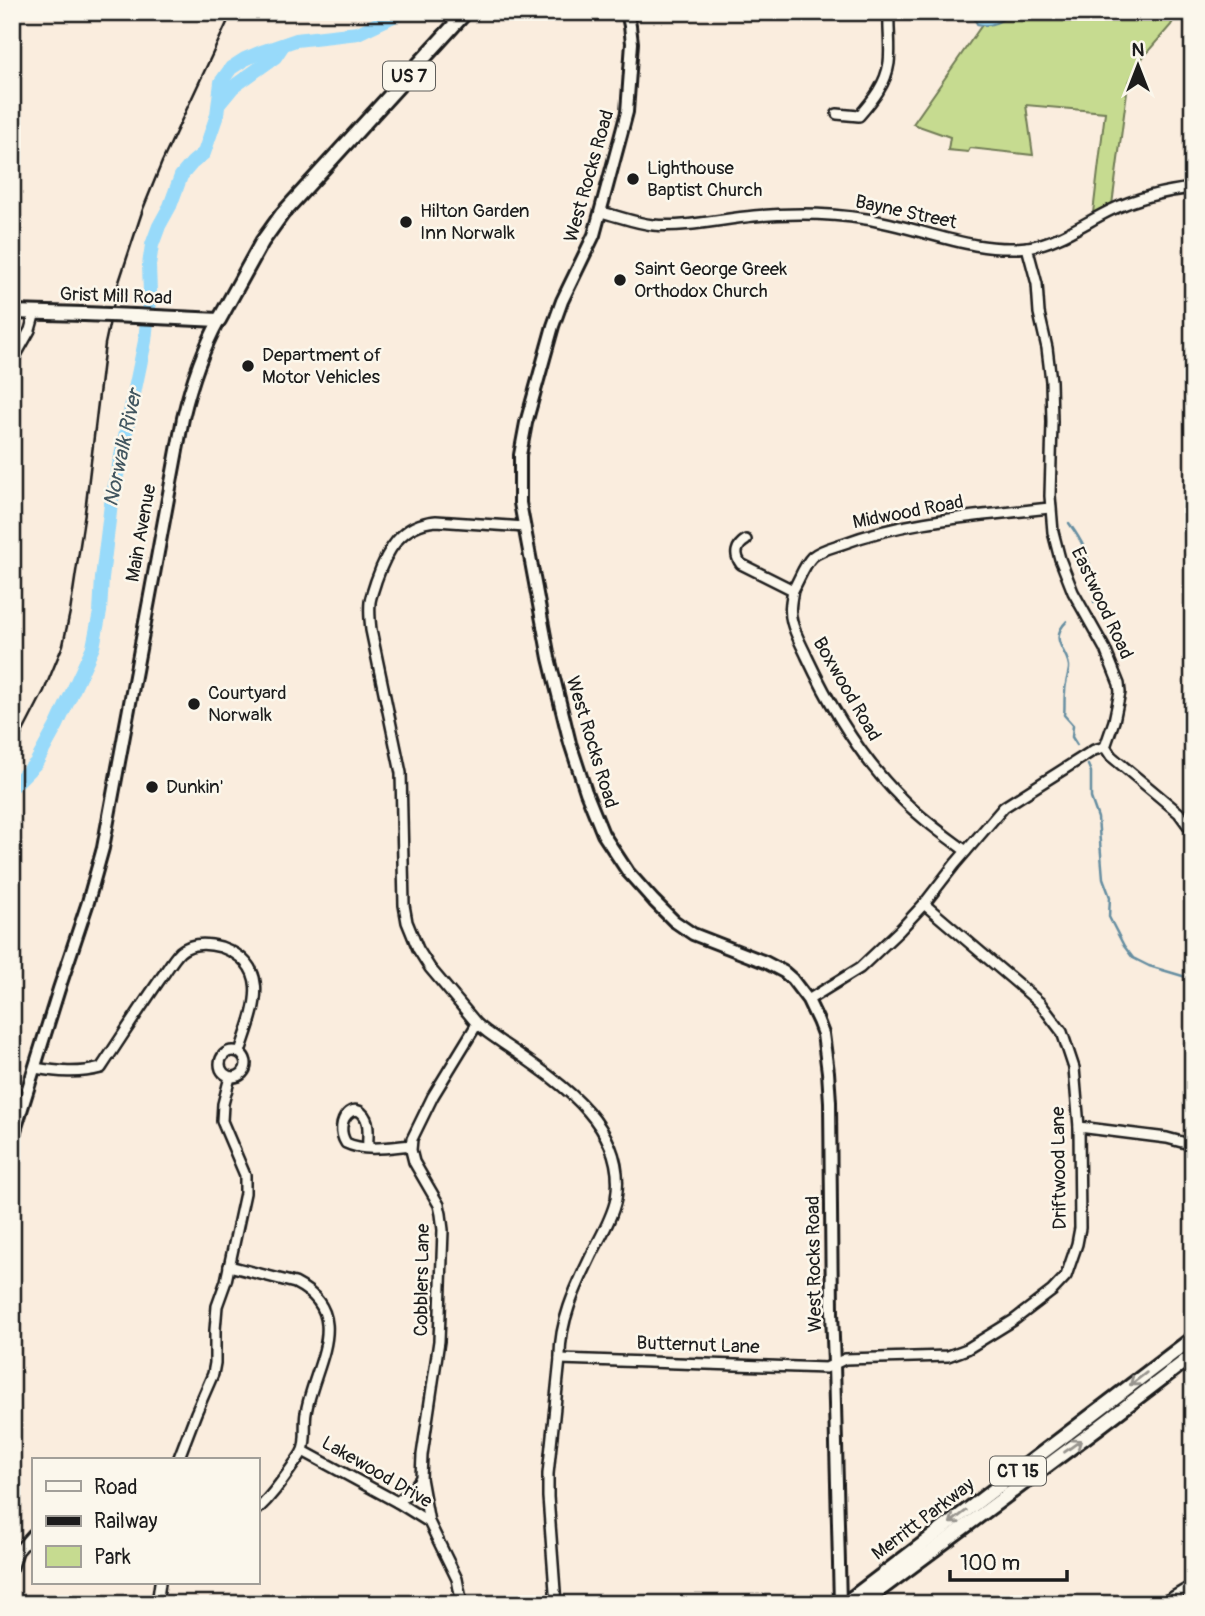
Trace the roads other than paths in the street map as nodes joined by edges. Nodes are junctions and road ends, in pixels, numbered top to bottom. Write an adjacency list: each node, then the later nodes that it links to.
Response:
1 (466, 12): 10 (highway, Main Avenue / US 7)
2 (627, 12): 6 (main road, West Rocks Road)
3 (890, 12): 4 (street)
4 (837, 114)
5 (1193, 188): 7 (street, Bayne Street)
6 (601, 212): 7 (street, Bayne Street); 13 (main road, West Rocks Road)
7 (1027, 247): 12 (street, Eastwood Road)
8 (12, 312): 9 (highway, Grist Mill Road)
9 (34, 312): 10 (highway, Grist Mill Road, bridge); 11 (street)
10 (219, 320): 23 (main road, Main Avenue)
11 (12, 362)
12 (1050, 508): 15 (street, Midwood Road); 16 (street, Eastwood Road)
13 (525, 527): 20 (main road, West Rocks Road); 21 (street)
14 (746, 540): 15 (street)
15 (793, 590): 18 (street, Boxwood Road)
16 (1105, 747): 17 (street); 18 (street)
17 (1193, 832)
18 (966, 851): 19 (street)
19 (924, 904): 20 (street); 25 (street, Driftwood Lane)
20 (808, 1000): 34 (main road, West Rocks Road)
21 (477, 1024): 27 (street); 33 (street)
22 (240, 1052): 23 (street); 24 (street); 24 (street)
23 (35, 1068): 26 (main road, Main Avenue)
24 (228, 1076): 30 (street)
25 (1079, 1127): 28 (street); 34 (street, Driftwood Lane)
26 (12, 1140)
27 (411, 1145): 29 (street); 37 (street, Cobblers Lane)
28 (1193, 1145)
29 (368, 1147)
30 (229, 1266): 35 (street); 36 (street)
31 (1193, 1338): 48 (highway, Merritt Parkway / CT 15, one-way to 48)
32 (1193, 1355): 49 (highway, Merritt Parkway / CT 15, one-way to 32)
33 (560, 1359): 34 (street, Butternut Lane); 47 (street)
34 (834, 1364): 48 (main road, West Rocks Road)
35 (303, 1451): 38 (street, Lakewood Drive); 39 (street)
36 (179, 1458)
37 (421, 1478): 38 (street); 40 (street, Cobblers Lane)
38 (397, 1502): 40 (street, Lakewood Drive)
39 (259, 1508)
40 (429, 1522): 46 (street, Lakewood Drive)
41 (32, 1535): 42 (street)
42 (12, 1569)
43 (159, 1584): 45 (street)
44 (1193, 1585): 50 (street)
45 (157, 1604)
46 (462, 1604)
47 (556, 1604)
48 (841, 1604)
49 (861, 1604)
50 (1161, 1604)

